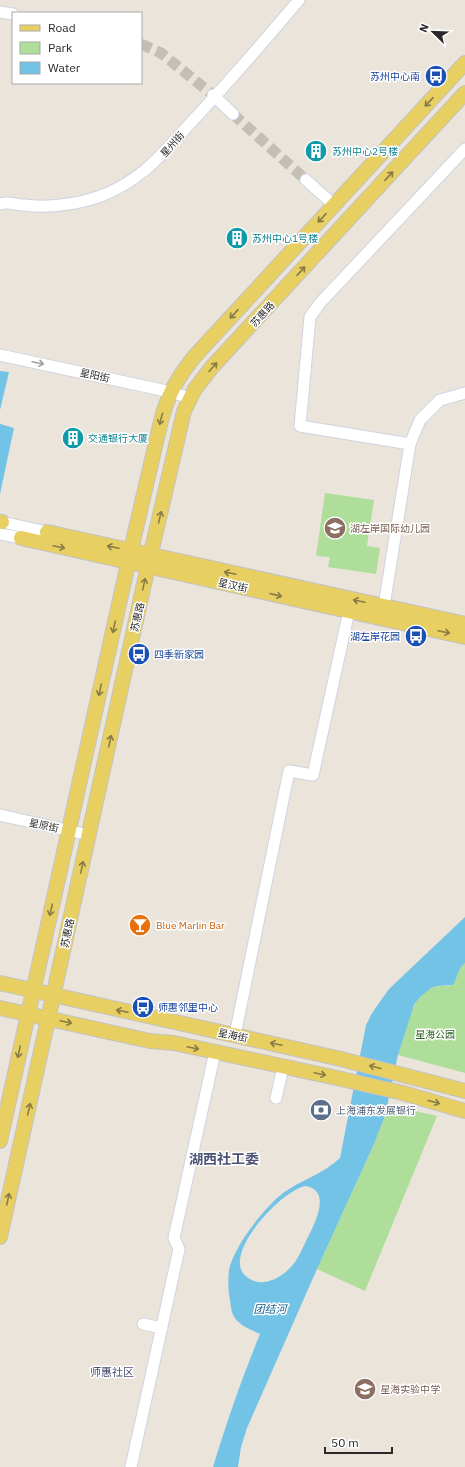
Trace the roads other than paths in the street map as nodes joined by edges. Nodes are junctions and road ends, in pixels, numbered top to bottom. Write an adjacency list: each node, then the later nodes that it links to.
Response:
1 (299, 0): 6 (street, 星州街)
2 (0, 12): 3 (street)
3 (12, 14)
4 (465, 63): 11 (main road, 苏惠路, one-way to 11)
5 (465, 93): 15 (main road, 苏惠路, one-way to 5)
6 (214, 96): 7 (street); 10 (street, 星州街)
7 (233, 114)
8 (465, 149): 16 (street)
9 (306, 180): 11 (street)
10 (0, 204)
11 (334, 205): 13 (main road, 苏惠路, one-way to 13)
12 (0, 355): 13 (street, 星阳街, one-way to 13)
13 (170, 392): 15 (street, 星阳街); 20 (main road, 苏惠路, one-way to 20)
14 (465, 393): 16 (street)
15 (190, 398): 21 (main road, 苏惠路, one-way to 15)
16 (410, 444): 22 (street)
17 (1, 526): 18 (street, 星汉街); 19 (street, 星汉街)
18 (48, 532): 20 (main road, 星汉街, one-way to 18)
19 (21, 538): 20 (main road, 星汉街, one-way to 20)
20 (129, 556): 21 (main road, 星汉街); 27 (main road, 苏惠路, one-way to 27)
21 (150, 561): 22 (main road, 星汉街, one-way to 21); 23 (main road, 星汉街, one-way to 23); 28 (main road, 苏惠路, one-way to 21)
22 (384, 606): 24 (main road, 星汉街)
23 (349, 611): 25 (main road, 星汉街, one-way to 25); 35 (street)
24 (465, 624)
25 (465, 637)
26 (0, 815): 27 (street, 星原街)
27 (69, 831): 28 (street, 星原街); 30 (main road, 苏惠路, one-way to 30)
28 (89, 835): 31 (main road, 苏惠路, one-way to 28)
29 (0, 983): 30 (main road, 星海街)
30 (33, 990): 31 (main road, 星海街); 33 (main road, 苏惠路)
31 (54, 996): 34 (main road, 苏惠路); 35 (main road, 星海街, one-way to 31)
32 (0, 1008): 33 (main road, 星海街)
33 (28, 1014): 34 (main road, 星海街); 41 (main road, 苏惠路, one-way to 41)
34 (49, 1019): 36 (main road, 星海街, one-way to 36); 42 (main road, 苏惠路, one-way to 34)
35 (235, 1035): 38 (main road, 星海街, one-way to 35)
36 (215, 1052): 37 (main road, 星海街); 44 (street)
37 (283, 1067): 39 (street); 40 (main road, 星海街, one-way to 40)
38 (465, 1091)
39 (276, 1098)
40 (465, 1111)
41 (0, 1141)
42 (0, 1237)
43 (143, 1324): 44 (street)
44 (162, 1328): 45 (street)
45 (131, 1467)

